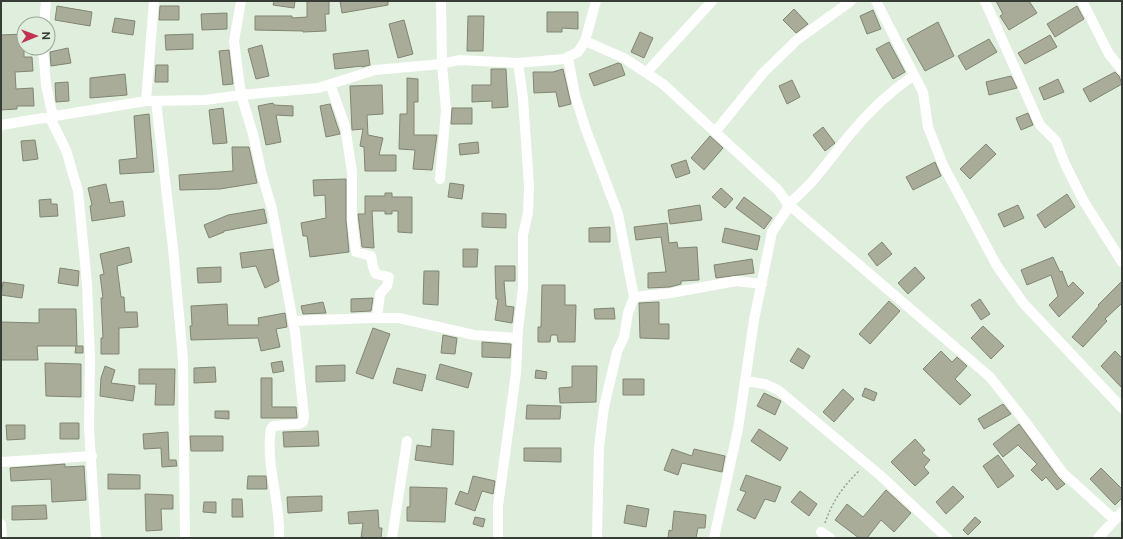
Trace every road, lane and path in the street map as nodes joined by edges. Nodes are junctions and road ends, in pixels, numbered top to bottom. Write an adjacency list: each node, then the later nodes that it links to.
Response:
1 (46, 1): 11 (street)
2 (154, 1): 22 (street)
3 (241, 1): 21 (street)
4 (441, 1): 16 (street)
5 (596, 1): 12 (street)
6 (712, 1): 18 (street)
7 (851, 1): 25 (street)
8 (876, 1): 19 (street)
9 (985, 1): 28 (street)
10 (1082, 1): 17 (street)
11 (45, 16)
12 (585, 41): 14 (street); 18 (street)
13 (44, 56): 23 (street)
14 (568, 58): 15 (street); 30 (street)
15 (518, 63): 16 (street); 33 (street)
16 (442, 64): 20 (street); 26 (street)
17 (1122, 70)
18 (646, 73): 25 (street)
19 (914, 75): 27 (street); 35 (street)
20 (330, 84): 21 (street); 31 (street)
21 (241, 95): 22 (street); 32 (street)
22 (151, 101): 23 (street); 46 (street)
23 (51, 118): 24 (street); 37 (street)
24 (1, 125)
25 (715, 132): 27 (street)
26 (440, 179)
27 (788, 204): 29 (street); 41 (street)
28 (1122, 262)
29 (762, 284): 30 (street); 34 (street)
30 (634, 297): 50 (street)
31 (377, 318): 32 (street); 33 (street)
32 (293, 321): 47 (street)
33 (517, 338): 49 (street)
34 (746, 381): 39 (street); 51 (street)
35 (1122, 408)
36 (407, 442): 48 (street)
37 (92, 456): 38 (street); 45 (street)
38 (1, 462)
39 (866, 464): 43 (path); 52 (street)
40 (1122, 512): 41 (street)
41 (1115, 520): 53 (street)
42 (1, 524): 44 (street)
43 (825, 535)
44 (2, 538)
45 (96, 538)
46 (185, 538)
47 (279, 538)
48 (392, 538)
49 (498, 538)
50 (597, 538)
51 (714, 538)
52 (947, 538)
53 (1098, 538)

